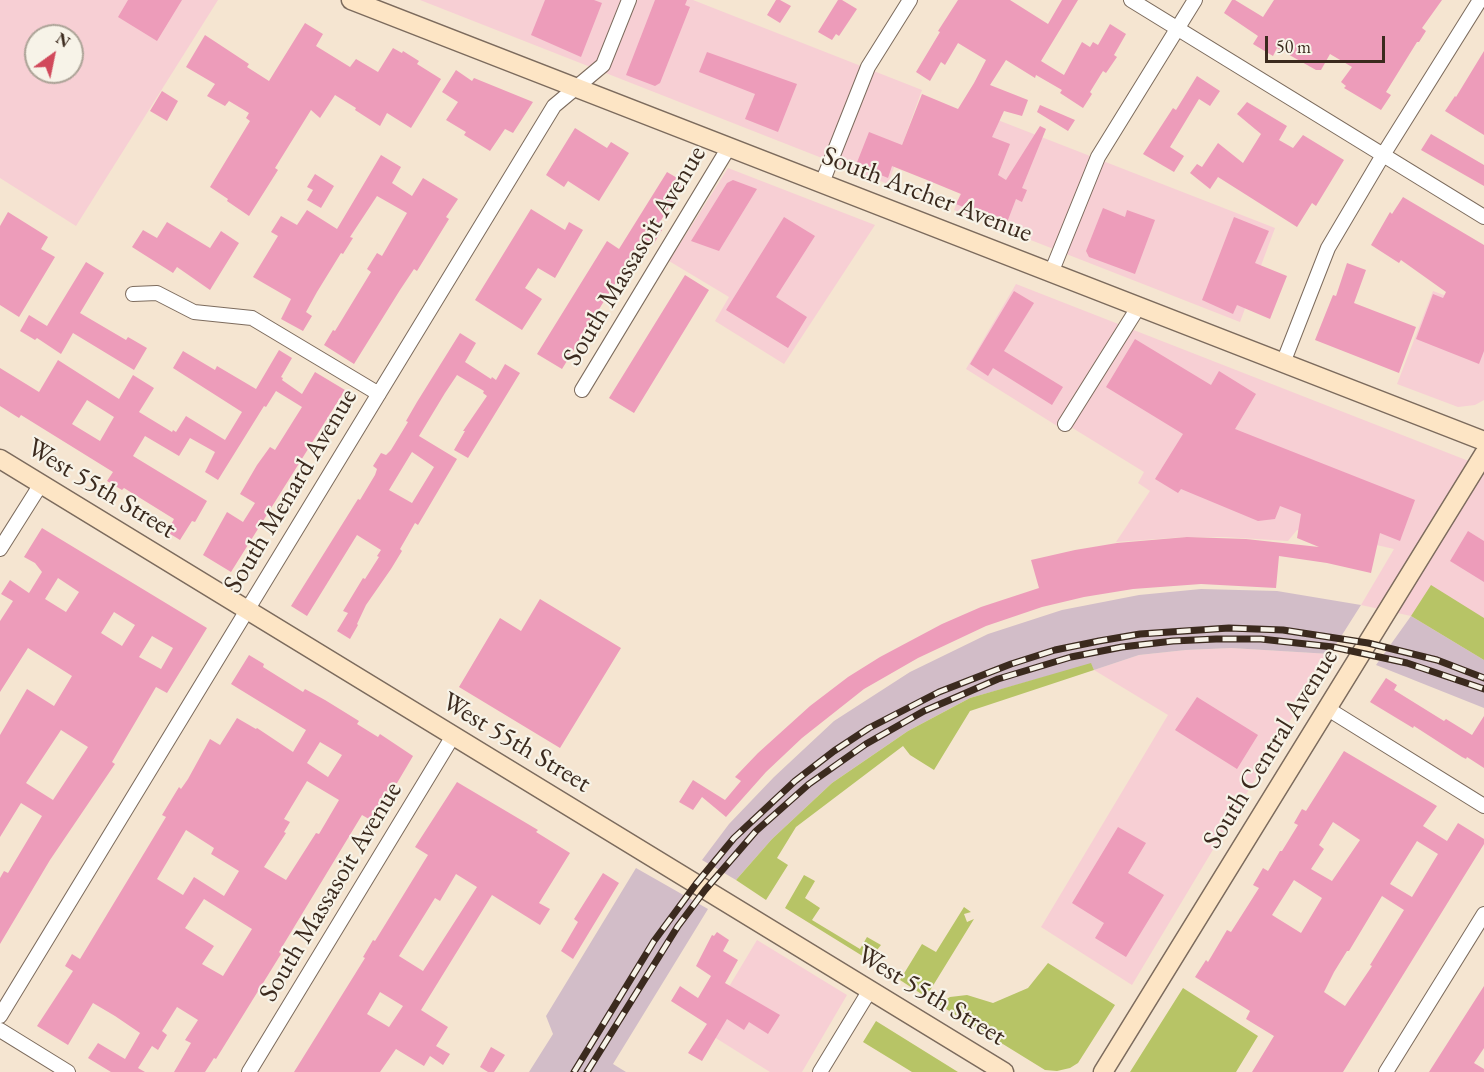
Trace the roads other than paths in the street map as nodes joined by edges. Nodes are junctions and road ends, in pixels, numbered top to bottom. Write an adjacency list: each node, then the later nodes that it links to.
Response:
1 (629, 0): 8 (street, South Menard Avenue)
2 (910, 0): 11 (street)
3 (1131, 0): 7 (street)
4 (1195, 0): 7 (street)
5 (1480, 0): 10 (street)
6 (358, 1): 8 (main road, South Archer Avenue)
7 (1177, 28): 10 (street); 13 (street)
8 (576, 88): 9 (main road, South Archer Avenue); 18 (street, South Menard Avenue)
9 (729, 147): 11 (main road, South Archer Avenue); 17 (street, South Massasoit Avenue)
10 (1383, 155): 12 (street); 16 (street)
11 (822, 183): 13 (main road, South Archer Avenue)
12 (1484, 217)
13 (1051, 273): 15 (main road, South Archer Avenue)
14 (133, 294): 18 (street)
15 (1139, 306): 16 (main road, South Archer Avenue); 19 (street)
16 (1283, 363): 20 (main road, South Archer Avenue)
17 (582, 390)
18 (379, 394): 25 (street, South Menard Avenue)
19 (1065, 424)
20 (1484, 441)
21 (1484, 454): 26 (main road, South Central Avenue)
22 (0, 459): 23 (main road, West 55th Street)
23 (41, 484): 24 (street); 25 (main road, West 55th Street)
24 (0, 549)
25 (247, 610): 27 (main road, West 55th Street); 31 (street, South Menard Avenue)
26 (1328, 709): 28 (street); 37 (main road, South Central Avenue)
27 (453, 736): 30 (main road, West 55th Street); 34 (street, South Massasoit Avenue)
28 (1484, 806)
29 (1484, 914): 38 (street)
30 (870, 990): 35 (street); 36 (main road, West 55th Street)
31 (0, 1016)
32 (0, 1030): 33 (street)
33 (68, 1072)
34 (249, 1072)
35 (820, 1072)
36 (1004, 1072)
37 (1103, 1072)
38 (1386, 1072)

